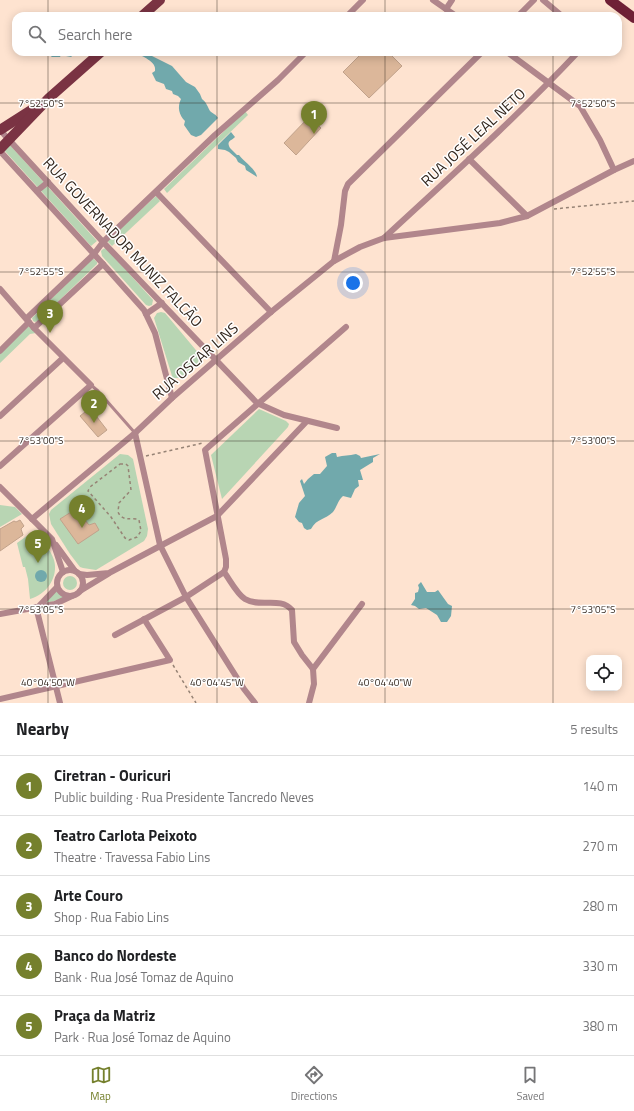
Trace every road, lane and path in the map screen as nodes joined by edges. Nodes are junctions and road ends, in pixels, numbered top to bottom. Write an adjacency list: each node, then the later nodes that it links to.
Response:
1 (160, 0): 9 (main road)
2 (363, 0): 10 (street)
3 (433, 0): 8 (street)
4 (452, 0): 8 (street)
5 (534, 0): 12 (street)
6 (543, 0): 13 (street)
7 (610, 0): 14 (highway)
8 (446, 9): 11 (street)
9 (146, 12)
10 (351, 12)
11 (450, 12)
12 (522, 12)
13 (557, 12)
14 (634, 18)
15 (96, 56): 21 (main road)
16 (302, 56): 30 (street)
17 (478, 56): 37 (street)
18 (513, 56): 20 (street)
19 (574, 56): 20 (street, RUA JOSÉ LEAL NETO)
20 (549, 83): 25 (street, RUA JOSÉ LEAL NETO); 27 (street)
21 (49, 98): 22 (main road); 23 (main road)
22 (0, 130): 23 (street, RUA GOVERNADOR MUNIZ FALCÃO)
23 (10, 140): 24 (main road); 28 (street, RUA GOVERNADOR MUNIZ FALCÃO)
24 (0, 150): 29 (street)
25 (469, 159): 33 (street); 34 (street, RUA JOSÉ LEAL NETO)
26 (634, 161): 27 (street)
27 (614, 170): 32 (street)
28 (48, 182): 29 (street); 35 (street, RUA GOVERNADOR MUNIZ FALCÃO)
29 (37, 191): 36 (street)
30 (156, 192): 35 (street); 41 (street)
31 (634, 201): 32 (path)
32 (538, 210): 33 (street)
33 (527, 216): 34 (street)
34 (384, 238): 37 (street, RUA OSCAR LINS)
35 (103, 242): 36 (street); 40 (street, RUA GOVERNADOR MUNIZ FALCÃO)
36 (94, 254): 38 (street); 43 (street)
37 (334, 261): 41 (street, RUA OSCAR LINS)
38 (103, 264): 42 (street); 45 (street)
39 (0, 289): 43 (street)
40 (162, 302): 42 (street); 48 (street, RUA GOVERNADOR MUNIZ FALCÃO)
41 (271, 312): 48 (street, RUA OSCAR LINS)
42 (146, 314): 50 (street)
43 (28, 320): 45 (street); 46 (street)
44 (346, 327): 51 (street)
45 (34, 328): 47 (street)
46 (0, 351)
47 (63, 358): 49 (street); 52 (street)
48 (216, 361): 50 (street, RUA OSCAR LINS); 51 (street, RUA GOVERNADOR MUNIZ FALCÃO)
49 (91, 385): 55 (lane); 58 (street)
50 (172, 398): 55 (street, RUA OSCAR LINS)
51 (257, 403): 53 (street, RUA GOVERNADOR MUNIZ FALCÃO); 56 (street)
52 (0, 416)
53 (307, 421): 54 (street, RUA GOVERNADOR MUNIZ FALCÃO); 63 (street)
54 (337, 428)
55 (135, 433): 57 (street); 64 (street, RUA OSCAR LINS)
56 (205, 450): 57 (path); 63 (street)
57 (140, 457): 66 (street)
58 (0, 466)
59 (0, 487): 61 (street)
60 (89, 494): 60 (path)
61 (9, 496): 62 (street); 64 (street)
62 (0, 497)
63 (217, 516): 66 (street); 69 (street)
64 (32, 519): 65 (street)
65 (52, 539): 67 (street); 68 (street)
66 (160, 545): 70 (street); 74 (street)
67 (63, 572): 68 (street); 71 (street)
68 (77, 572): 70 (street); 72 (street)
69 (224, 572): 74 (street); 81 (street)
70 (110, 573): 72 (street)
71 (57, 587): 73 (street); 76 (street)
72 (79, 592): 73 (street)
73 (72, 596): 76 (street)
74 (186, 597): 78 (street); 86 (street)
75 (362, 604): 81 (street)
76 (37, 606): 77 (street); 82 (street)
77 (0, 614)
78 (144, 620): 79 (street); 80 (street)
79 (115, 635)
80 (170, 660): 82 (street); 85 (path)
81 (313, 669): 87 (street)
82 (56, 685): 83 (street); 84 (street)
83 (0, 699)
84 (60, 703)
85 (196, 703)
86 (255, 703)
87 (309, 703)

